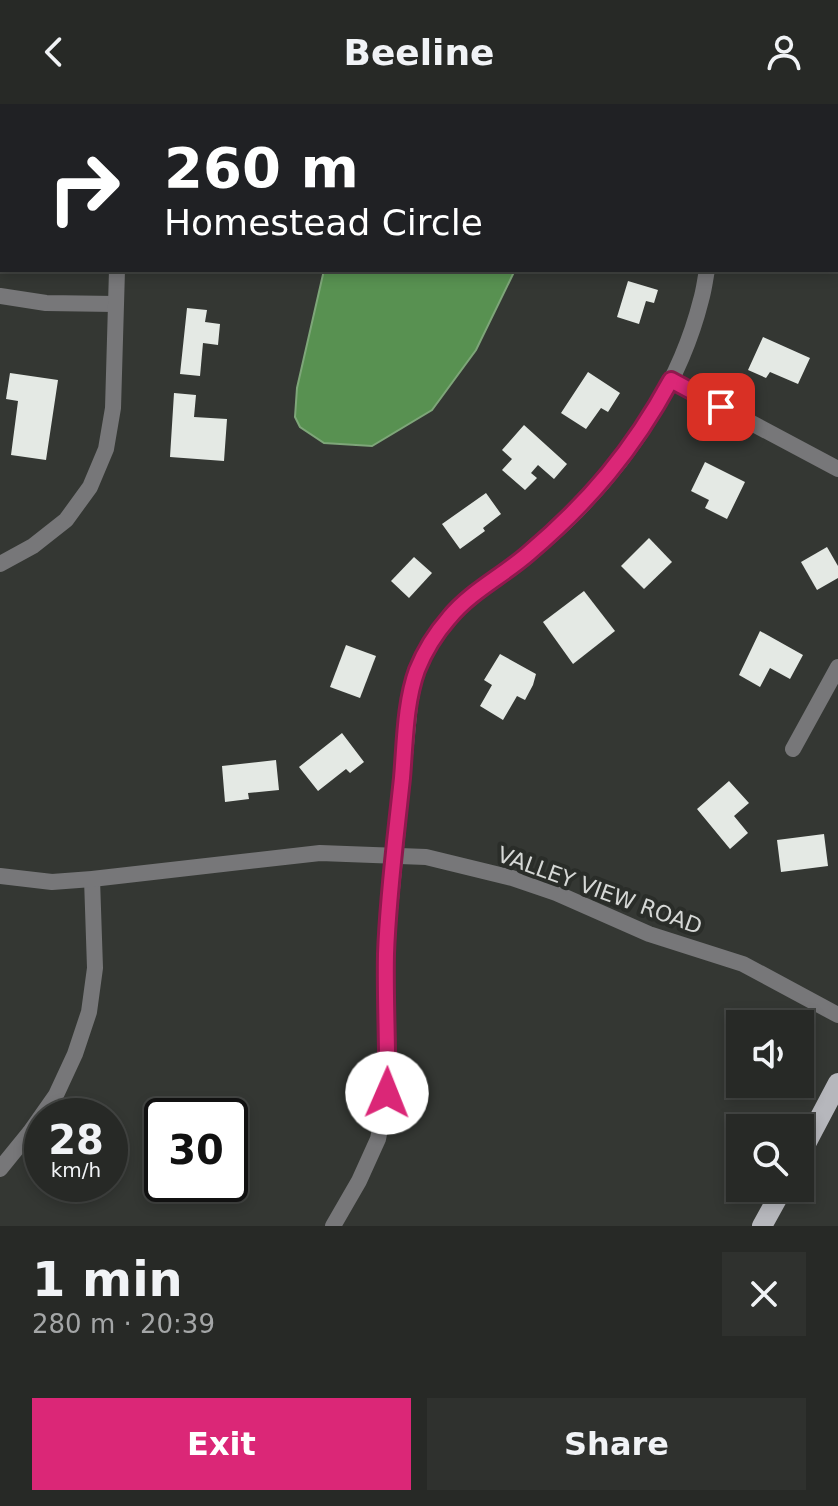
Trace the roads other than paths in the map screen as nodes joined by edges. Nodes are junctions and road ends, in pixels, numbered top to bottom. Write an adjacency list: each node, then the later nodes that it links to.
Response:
1 (117, 272): 4 (street)
2 (707, 272): 5 (street)
3 (0, 296): 4 (street)
4 (115, 304): 7 (street)
5 (671, 380): 6 (street); 10 (street)
6 (838, 469)
7 (0, 564)
8 (838, 667): 9 (street)
9 (793, 749)
10 (394, 856): 12 (street, VALLEY VIEW ROAD); 13 (street, VALLEY VIEW ROAD); 18 (street)
11 (0, 876): 12 (street, VALLEY VIEW ROAD)
12 (92, 879): 16 (street)
13 (838, 1015)
14 (838, 1083): 15 (main road)
15 (814, 1128)
16 (0, 1169)
17 (775, 1202): 19 (main road)
18 (333, 1226)
19 (762, 1226)

